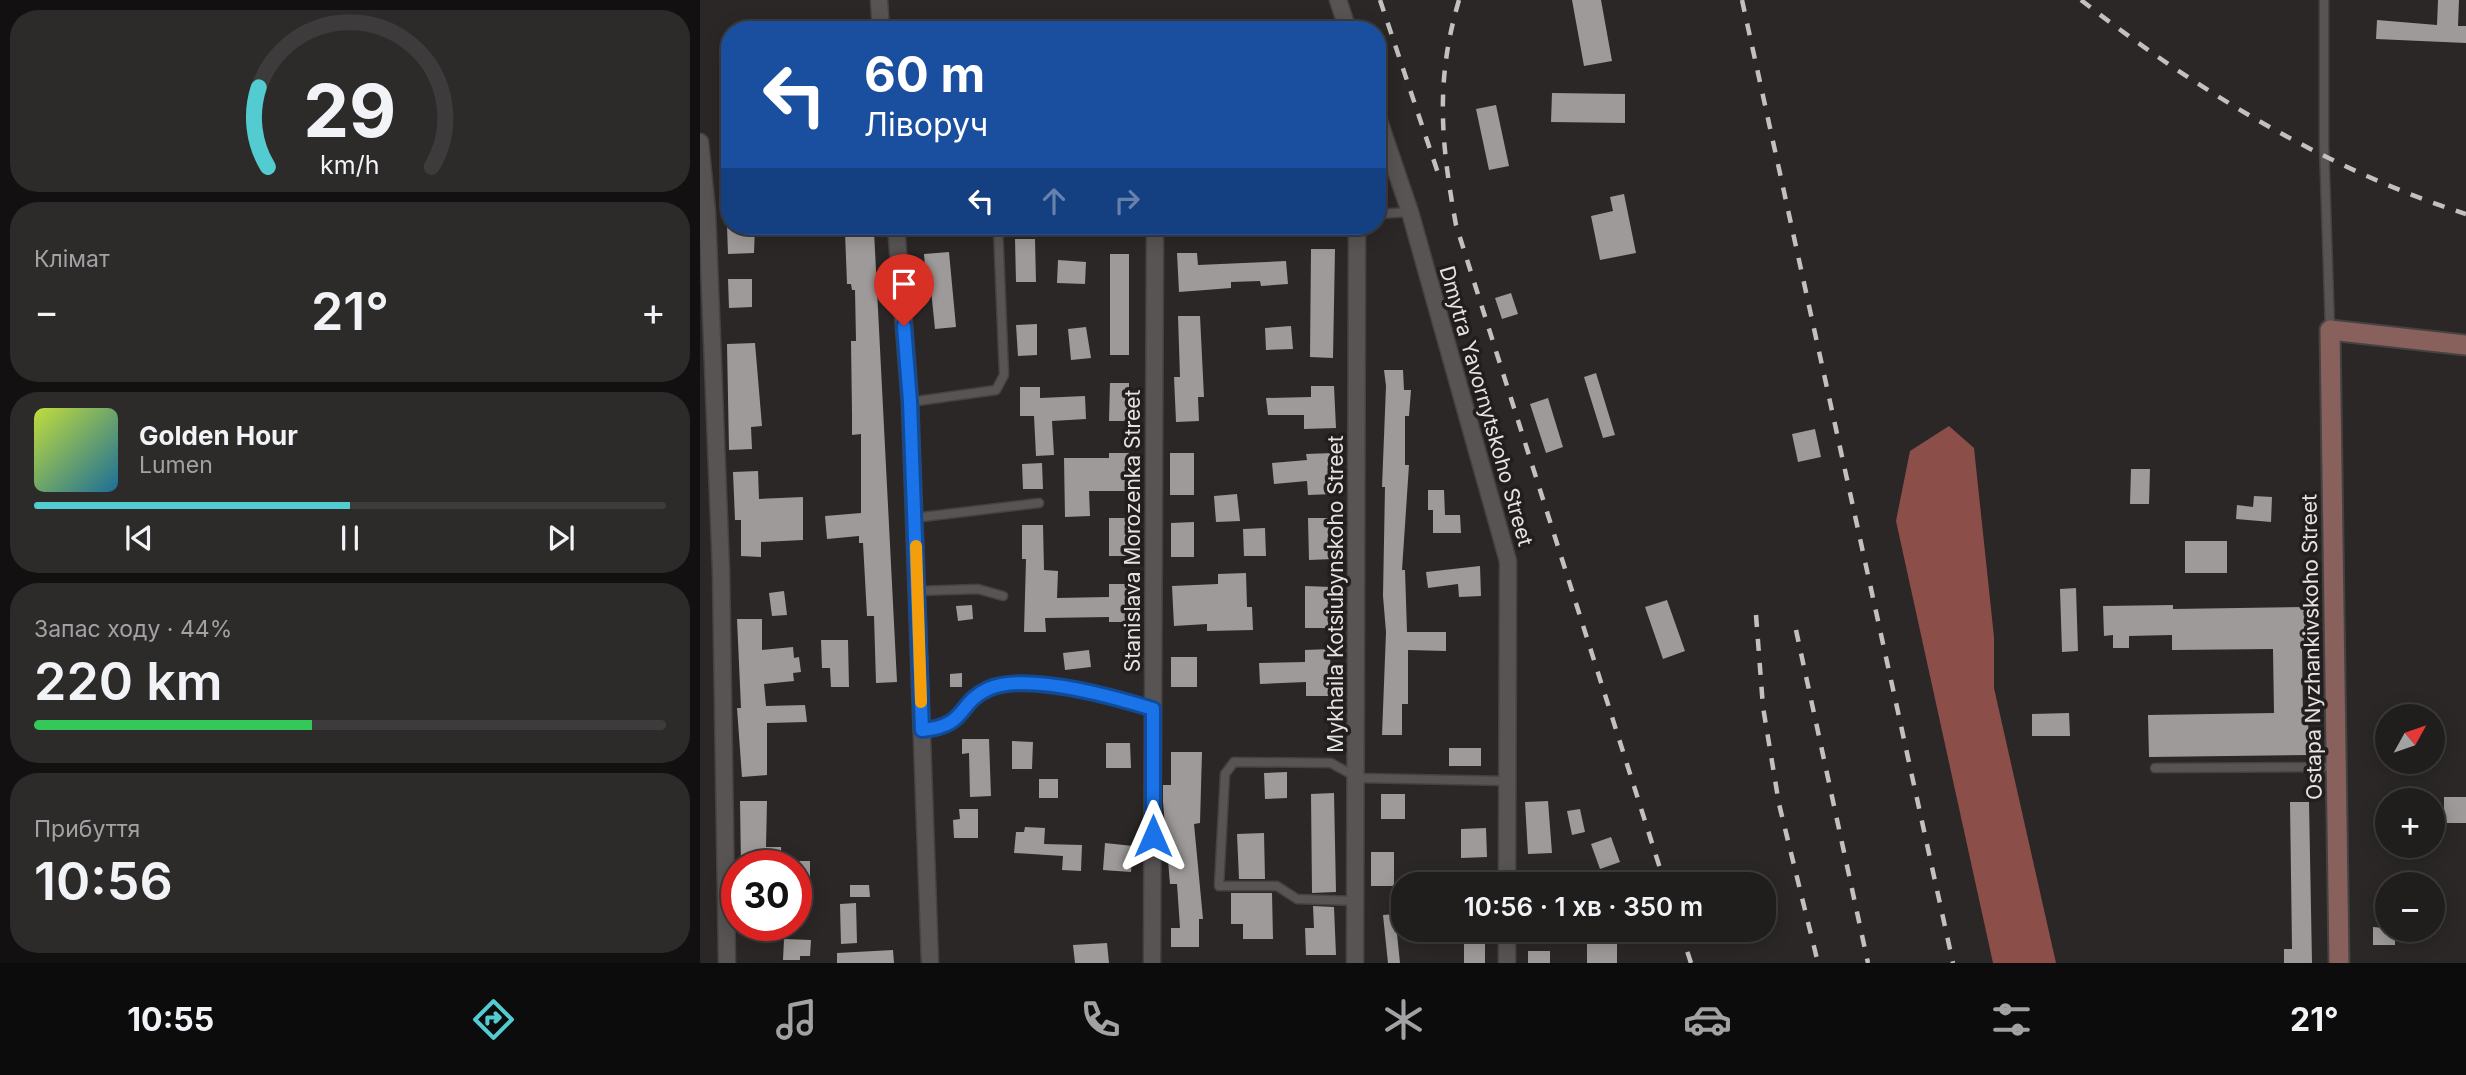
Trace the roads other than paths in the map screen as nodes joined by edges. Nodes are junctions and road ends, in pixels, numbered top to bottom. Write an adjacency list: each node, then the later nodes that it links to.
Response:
1 (879, 0): 4 (street)
2 (1338, 0): 5 (street)
3 (2324, 0): 14 (lane)
4 (880, 21)
5 (1345, 21)
6 (1386, 141): 8 (street, Dmytra Yavornytskoho Street)
7 (700, 142): 30 (street)
8 (1410, 212): 9 (lane); 26 (street, Dmytra Yavornytskoho Street)
9 (1386, 213)
10 (897, 235): 16 (street)
11 (998, 235): 16 (lane)
12 (1155, 235): 21 (street, Stanislava Morozenka Street)
13 (1357, 235): 25 (street, Mykhaila Kotsiubynskoho Street)
14 (2330, 330): 15 (main road); 23 (main road, Ostapa Nyzhankivskoho Street)
15 (2466, 345)
16 (910, 402): 18 (street)
17 (1040, 503): 18 (lane)
18 (914, 518): 19 (street)
19 (917, 591): 20 (lane); 22 (street)
20 (1003, 596)
21 (1153, 709): 22 (lane); 32 (street, Stanislava Morozenka Street)
22 (922, 730): 31 (street)
23 (2336, 767): 24 (lane); 35 (main road, Ostapa Nyzhankivskoho Street)
24 (2155, 768)
25 (1358, 778): 26 (lane); 28 (street, Mykhaila Kotsiubynskoho Street); 28 (lane)
26 (1507, 781): 27 (street, Dmytra Yavornytskoho Street)
27 (1507, 872)
28 (1356, 901): 33 (street, Mykhaila Kotsiubynskoho Street)
29 (1507, 942): 34 (street)
30 (727, 963)
31 (930, 963)
32 (1153, 963)
33 (1355, 963)
34 (1507, 963)
35 (2339, 963)

